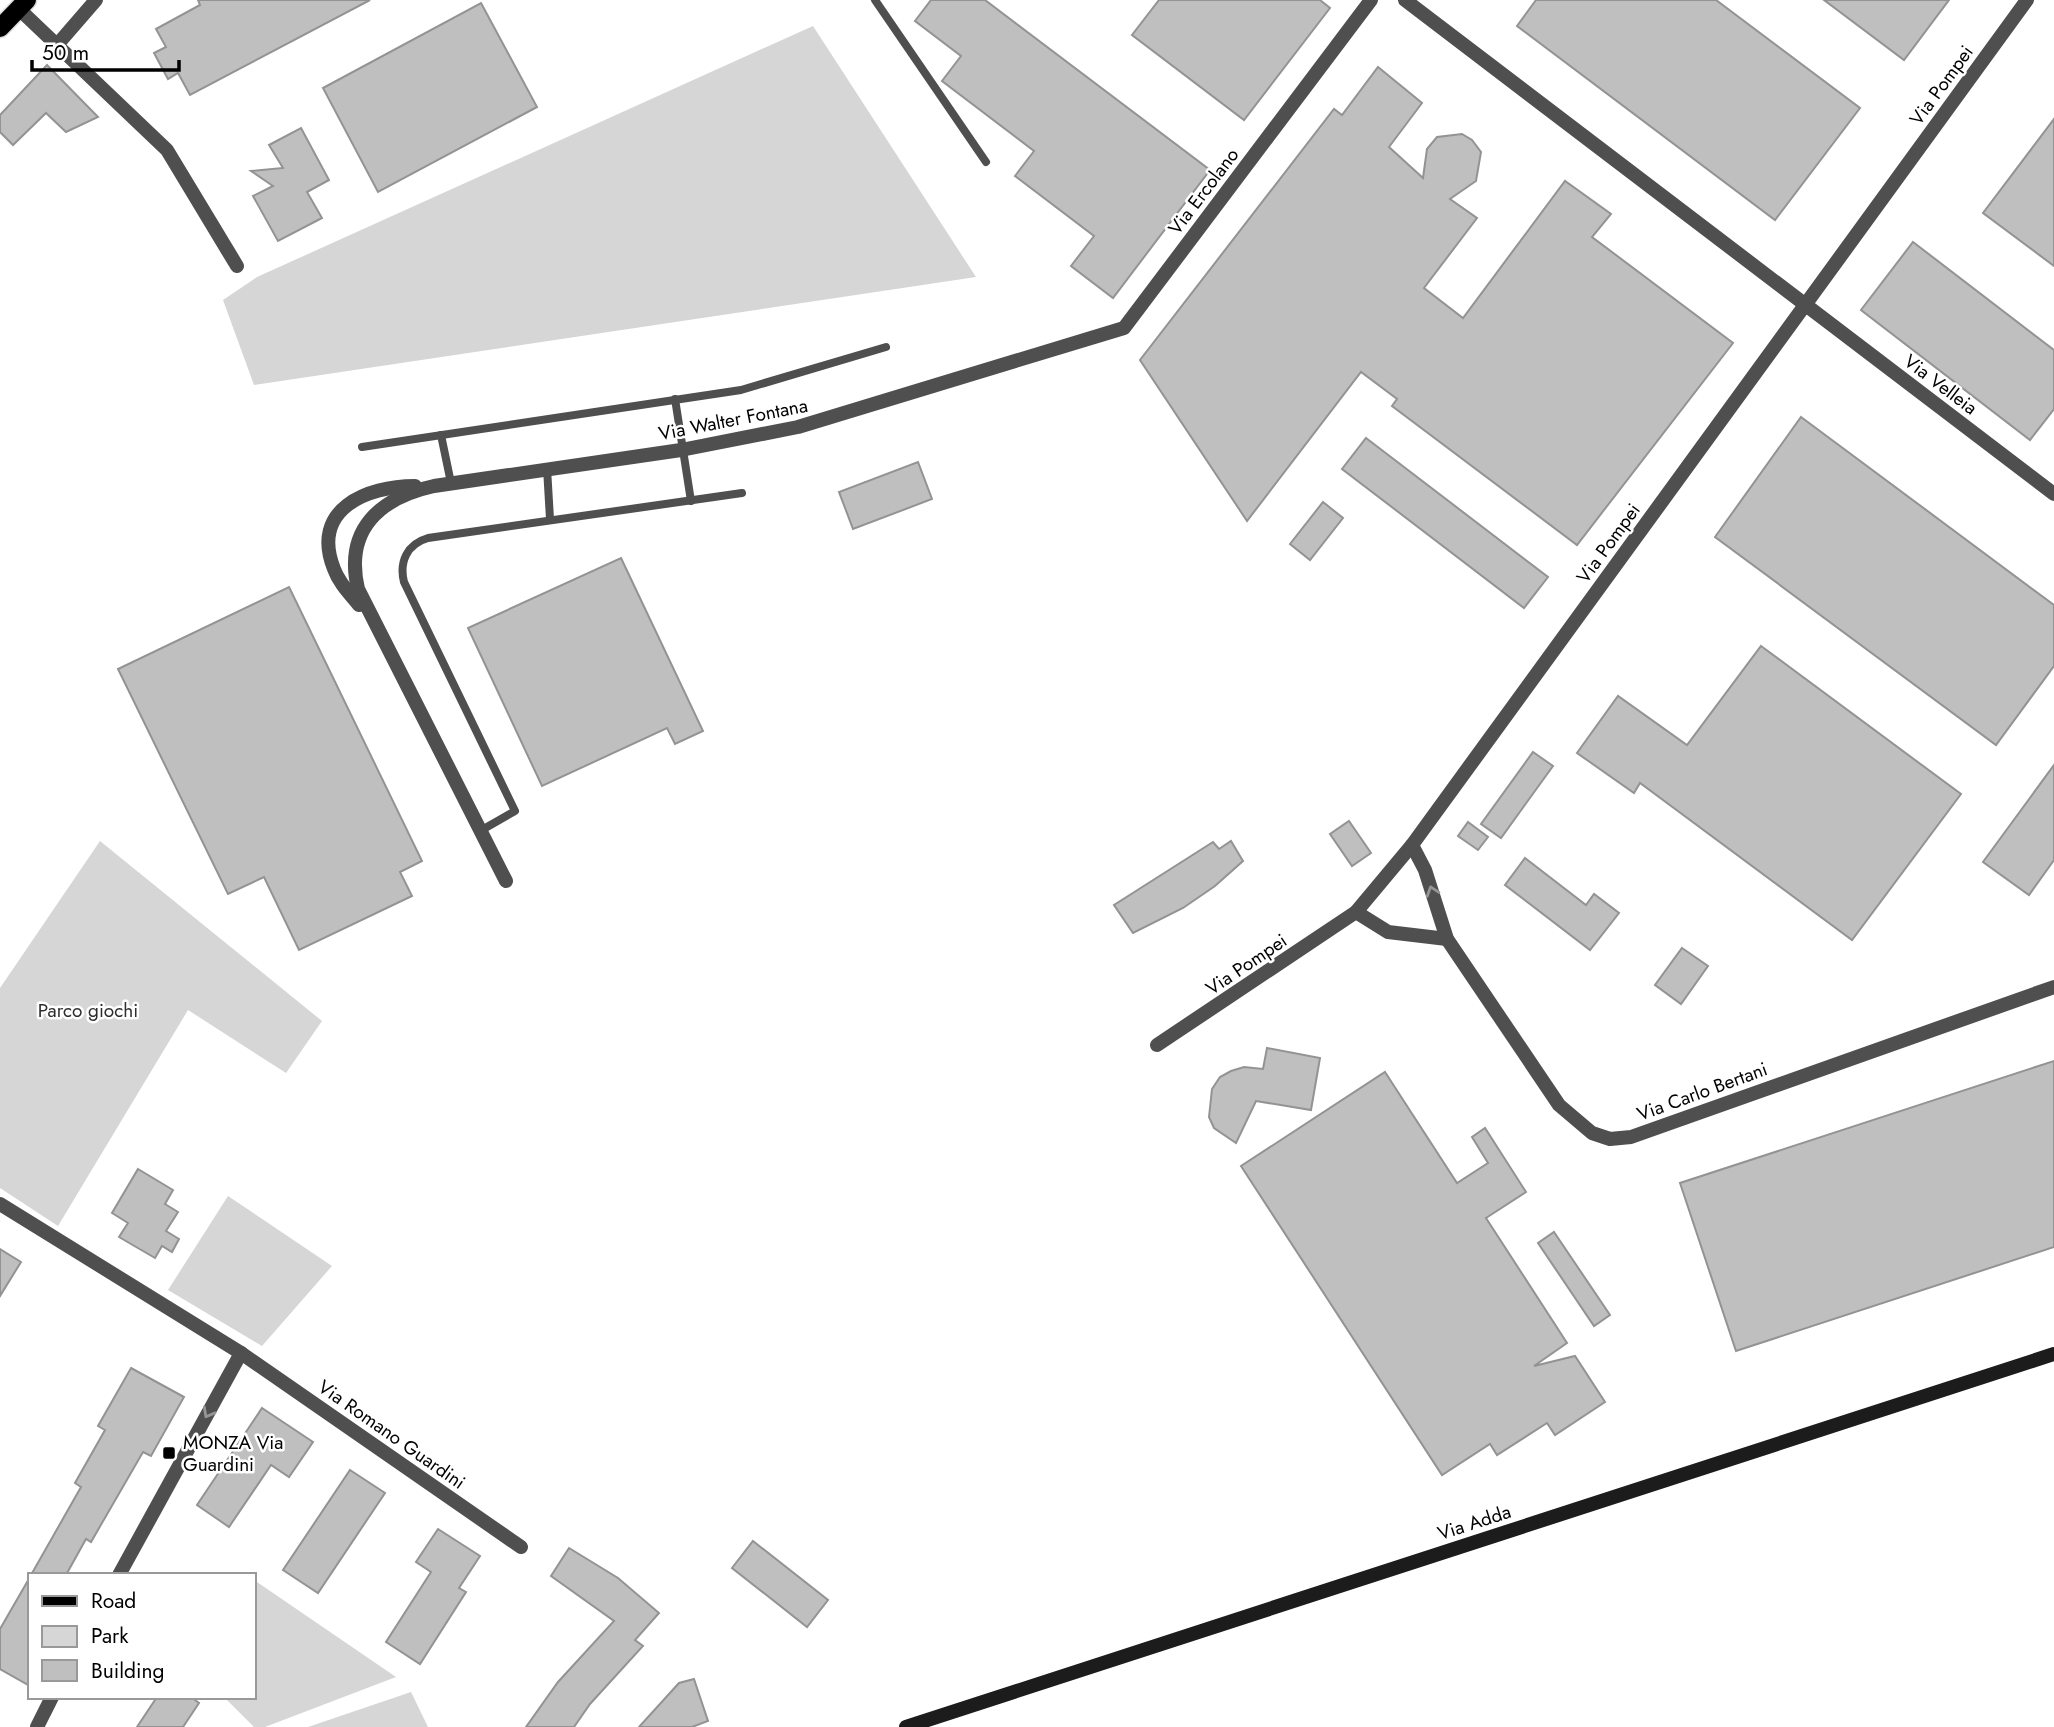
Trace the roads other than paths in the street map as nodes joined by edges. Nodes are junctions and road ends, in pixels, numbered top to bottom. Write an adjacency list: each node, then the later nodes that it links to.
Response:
1 (96, 0): 8 (street)
2 (875, 0): 9 (lane)
3 (1371, 0): 13 (street, Via Ercolano)
4 (1405, 0): 11 (street)
5 (2027, 0): 11 (street, Via Pompei)
6 (23, 4): 7 (main road); 8 (street)
7 (0, 28)
8 (57, 45): 10 (street)
9 (986, 162)
10 (237, 266)
11 (1805, 304): 22 (street, Via Velleia); 27 (street, Via Pompei)
12 (886, 347): 14 (lane)
13 (1031, 355): 17 (street, Via Walter Fontana)
14 (675, 399): 15 (lane); 17 (lane)
15 (441, 435): 16 (lane); 19 (lane)
16 (362, 447)
17 (681, 450): 18 (street, Via Walter Fontana); 23 (lane)
18 (547, 468): 19 (street, Via Walter Fontana); 24 (lane)
19 (451, 483): 20 (street, Via Walter Fontana)
20 (434, 486): 25 (street, Via Walter Fontana); 25 (street, Via Walter Fontana)
21 (742, 493): 23 (lane)
22 (2054, 494)
23 (691, 501): 24 (lane)
24 (550, 519): 26 (lane)
25 (373, 622): 26 (street, Via Walter Fontana)
26 (480, 832): 28 (street, Via Walter Fontana)
27 (1412, 845): 29 (street, Via Pompei); 30 (street, Via Carlo Bertani, one-way to 27)
28 (506, 881)
29 (1356, 912): 30 (street); 32 (street, Via Pompei)
30 (1447, 939): 31 (street, Via Carlo Bertani)
31 (2054, 987)
32 (1157, 1045)
33 (0, 1204): 34 (street, Via Romano Guardini)
34 (241, 1353): 36 (street, Via Romano Guardini); 37 (street, one-way to 37)
35 (2054, 1354): 40 (main road, Via Adda)
36 (521, 1547)
37 (119, 1573)
38 (51, 1699): 39 (street)
39 (37, 1727)
40 (906, 1727)

